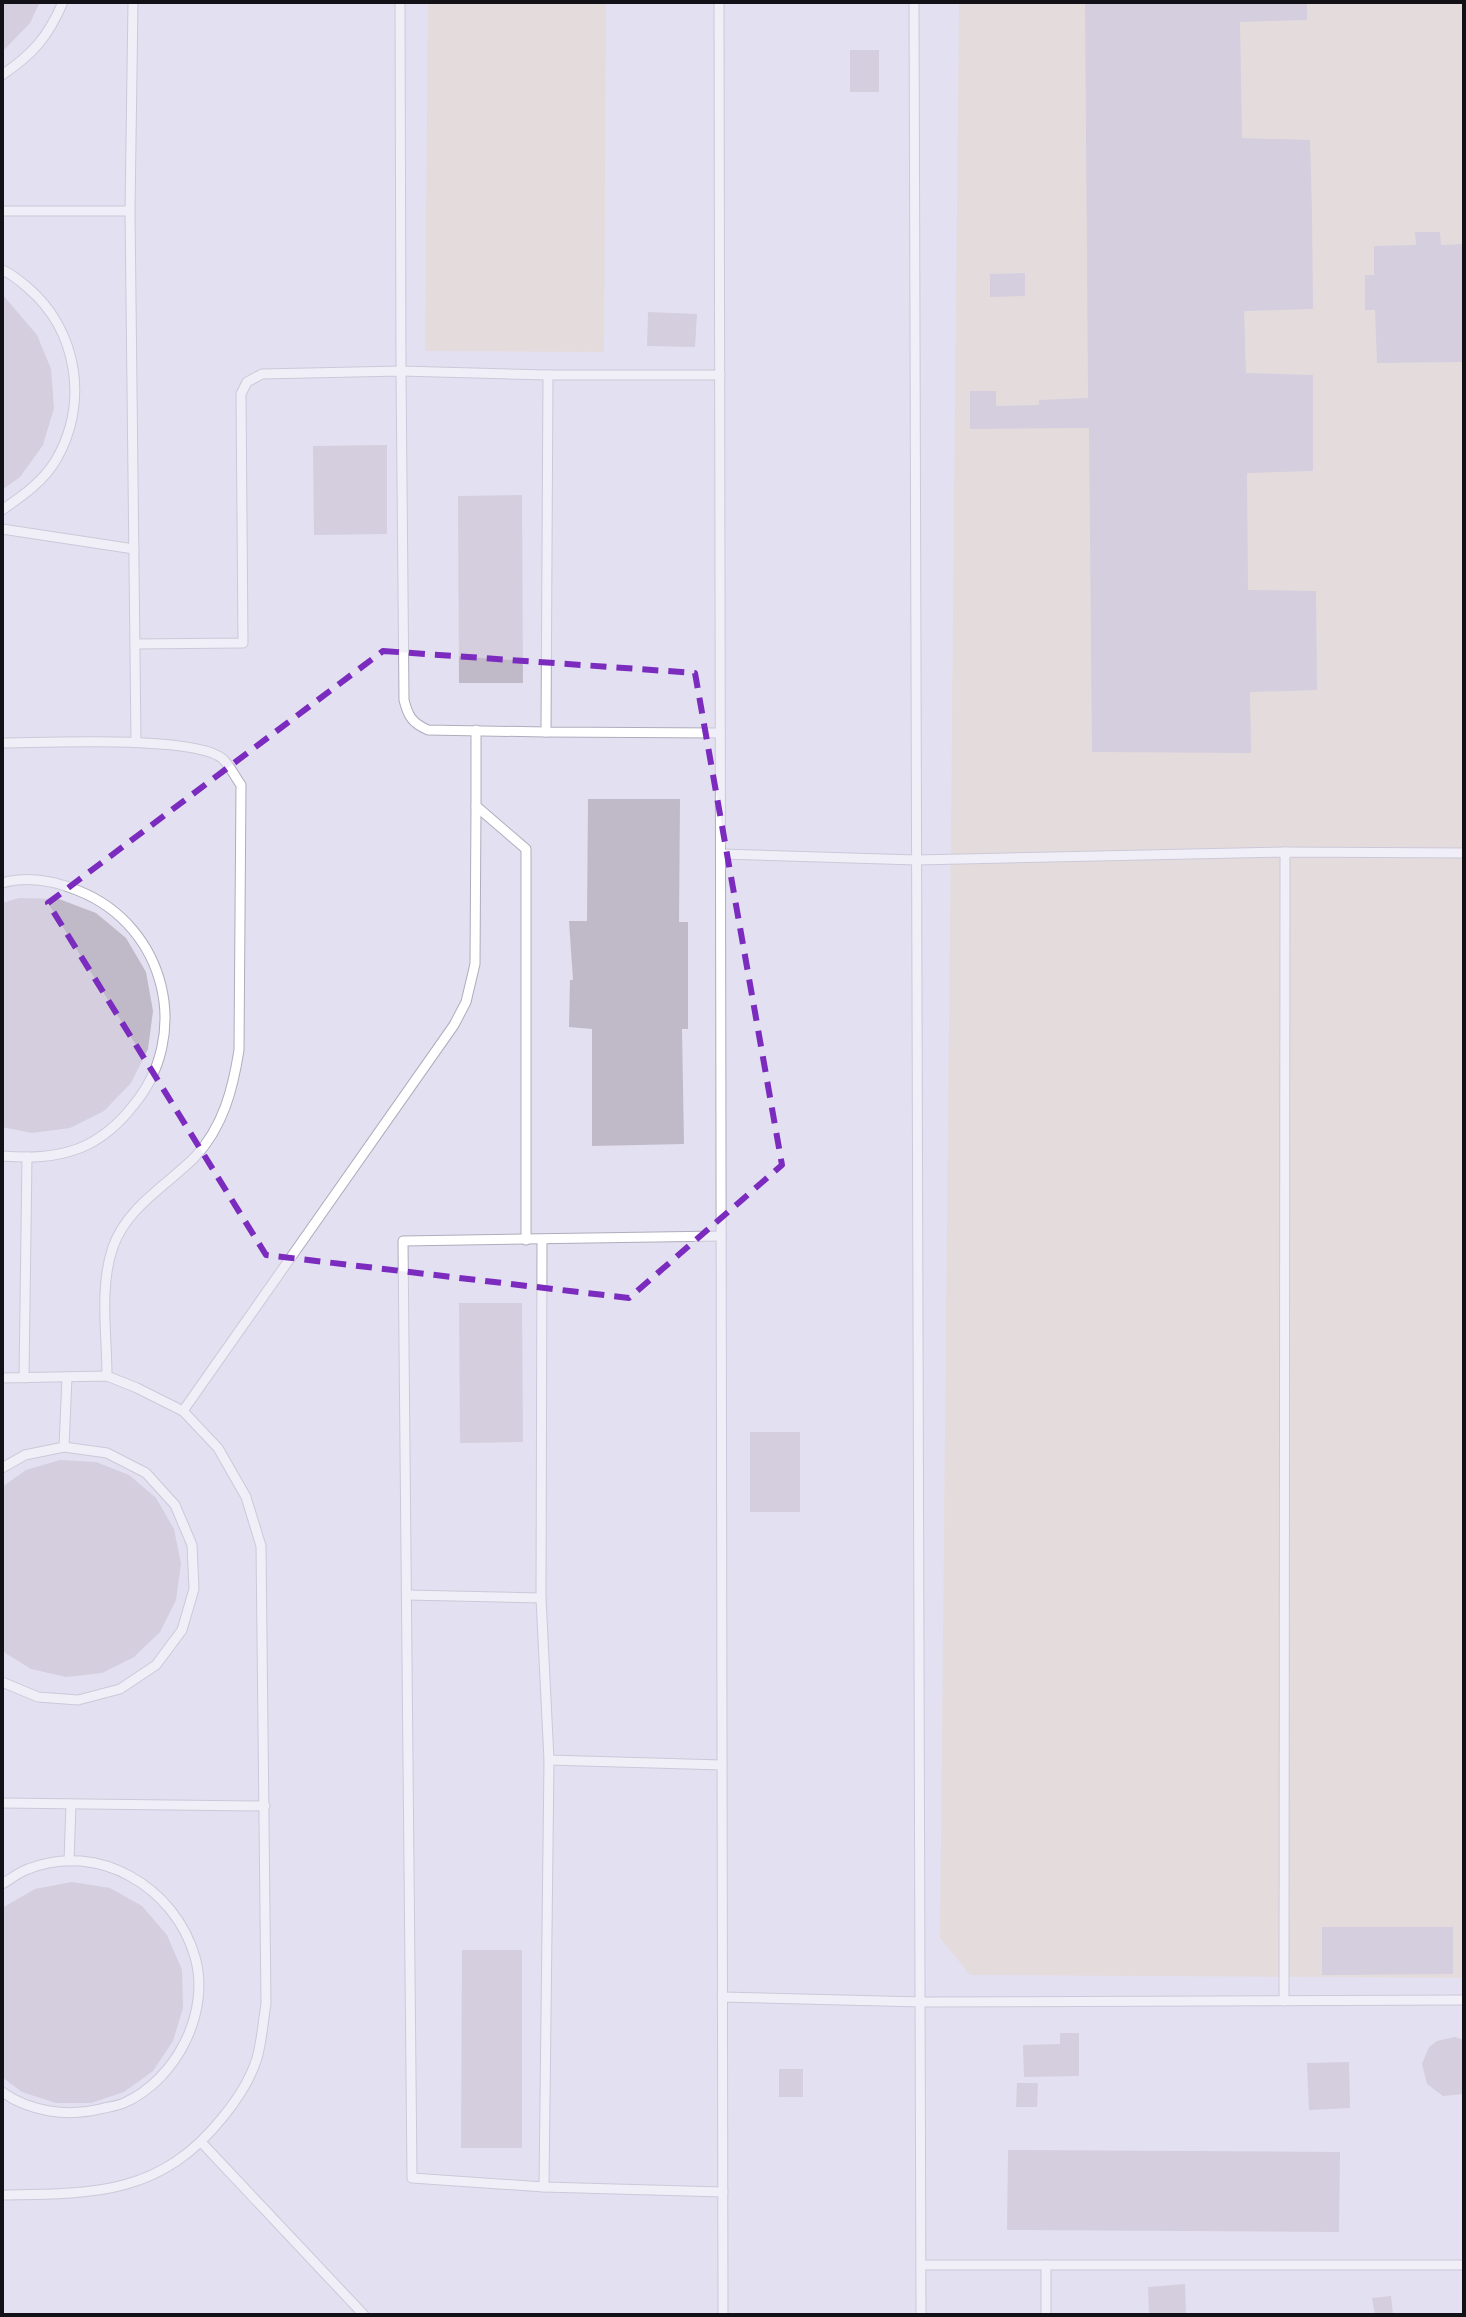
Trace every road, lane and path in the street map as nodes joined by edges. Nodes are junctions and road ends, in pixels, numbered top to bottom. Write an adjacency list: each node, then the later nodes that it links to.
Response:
1 (63, 2): 6 (lane)
2 (133, 2): 8 (lane)
3 (400, 2): 10 (lane)
4 (719, 2): 12 (lane)
5 (914, 2): 26 (lane)
6 (2, 75)
7 (2, 211): 8 (lane)
8 (130, 211): 15 (lane)
9 (2, 270): 13 (lane)
10 (401, 371): 11 (lane); 16 (lane); 17 (lane)
11 (548, 375): 12 (lane); 18 (lane)
12 (720, 375): 19 (lane)
13 (2, 510)
14 (2, 529): 15 (lane)
15 (134, 549): 16 (lane)
16 (135, 644): 20 (lane)
17 (476, 730): 18 (lane); 22 (lane)
18 (546, 732): 19 (lane)
19 (720, 733): 25 (lane)
20 (136, 742): 21 (lane); 33 (lane)
21 (2, 743)
22 (476, 806): 31 (lane); 37 (lane)
23 (1285, 852): 24 (lane); 26 (lane); 52 (lane)
24 (1464, 853)
25 (721, 854): 26 (lane); 30 (lane)
26 (916, 860): 53 (lane)
27 (2, 883): 29 (lane)
28 (2, 1156): 29 (lane)
29 (27, 1157): 36 (lane)
30 (721, 1236): 32 (lane); 44 (lane)
31 (526, 1240): 32 (lane); 40 (lane)
32 (542, 1240): 41 (lane)
33 (107, 1376): 34 (lane); 37 (lane)
34 (67, 1377): 36 (lane); 38 (lane)
35 (2, 1378): 36 (lane)
36 (24, 1378)
37 (183, 1411): 47 (lane)
38 (64, 1447): 39 (lane); 42 (lane)
39 (2, 1468)
40 (407, 1595): 41 (lane); 56 (lane)
41 (541, 1598): 43 (lane)
42 (2, 1682)
43 (549, 1760): 44 (lane); 56 (lane)
44 (722, 1765): 50 (lane)
45 (2, 1803): 46 (lane)
46 (71, 1804): 47 (lane); 48 (lane)
47 (265, 1806): 55 (lane)
48 (69, 1861): 49 (lane); 54 (lane)
49 (2, 1884)
50 (722, 1997): 53 (lane); 57 (lane)
51 (1464, 2000): 52 (lane)
52 (1284, 2001): 53 (lane)
53 (922, 2002): 59 (lane)
54 (2, 2092)
55 (202, 2143): 58 (lane); 62 (lane)
56 (544, 2187): 57 (lane)
57 (723, 2192): 63 (lane)
58 (2, 2195)
59 (921, 2265): 60 (lane); 64 (lane)
60 (1046, 2265): 61 (lane); 65 (lane)
61 (1464, 2265)
62 (364, 2315)
63 (723, 2315)
64 (921, 2315)
65 (1046, 2315)

